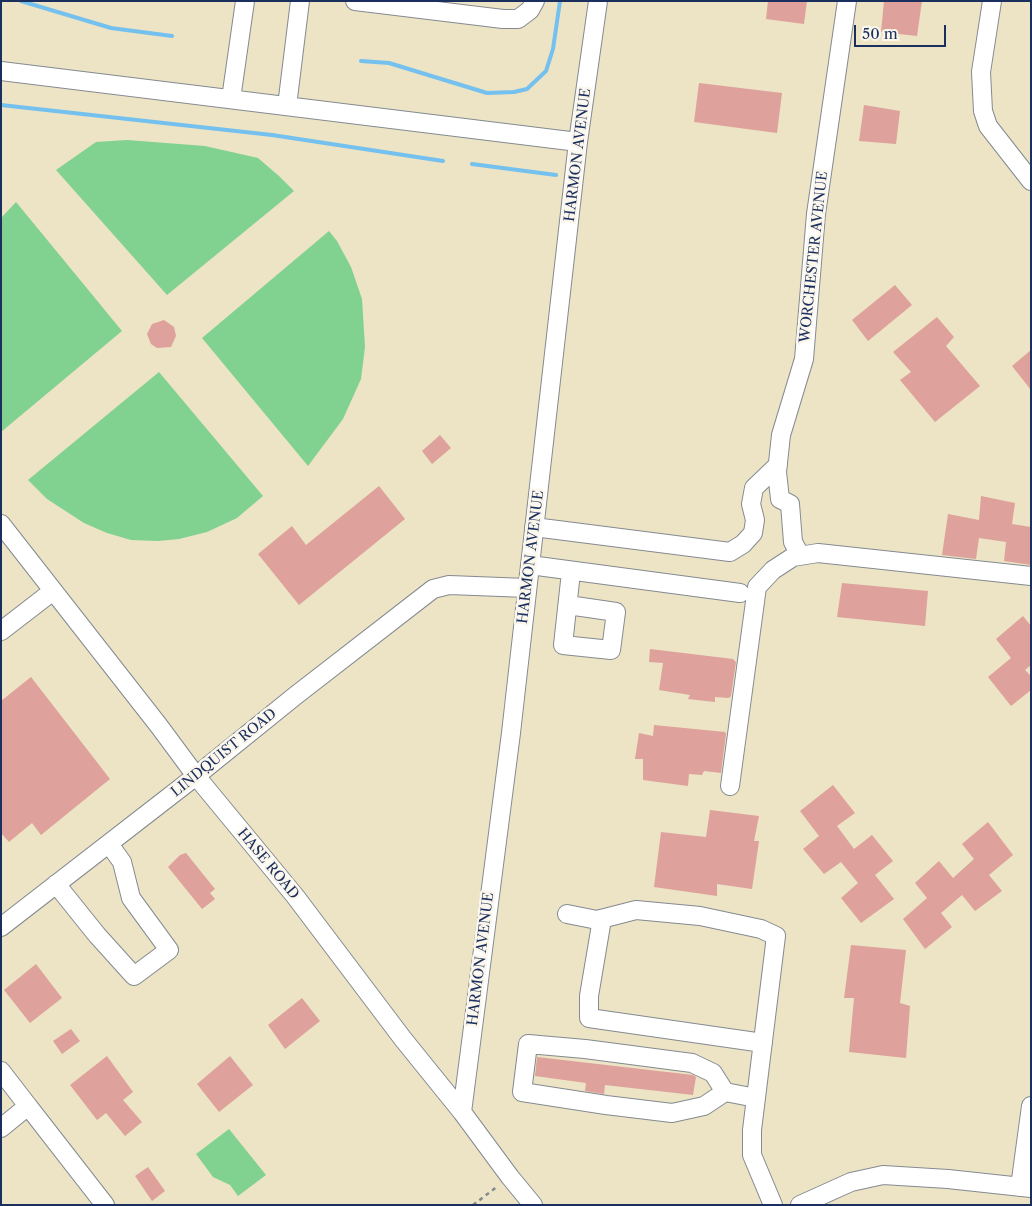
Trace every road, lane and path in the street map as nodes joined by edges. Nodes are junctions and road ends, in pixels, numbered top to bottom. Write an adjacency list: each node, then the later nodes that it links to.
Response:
1 (245, 1): 9 (street)
2 (300, 1): 10 (street)
3 (355, 1): 4 (street)
4 (535, 1)
5 (598, 1): 11 (street, HARMON AVENUE)
6 (847, 1): 13 (street, WORCHESTER AVENUE)
7 (992, 1): 12 (street)
8 (1, 71): 9 (street)
9 (231, 99): 10 (street)
10 (287, 106): 11 (street)
11 (578, 142): 15 (street, HARMON AVENUE)
12 (1031, 181)
13 (778, 465): 15 (street); 16 (street, WORCHESTER AVENUE)
14 (1, 524): 21 (street, HASE ROAD)
15 (534, 527): 17 (street, HARMON AVENUE)
16 (800, 555): 19 (street); 26 (street)
17 (530, 566): 18 (street); 20 (street, HARMON AVENUE)
18 (571, 572): 22 (street); 23 (street)
19 (1031, 576)
20 (527, 588): 25 (street, LINDQUIST ROAD); 38 (street, HARMON AVENUE)
21 (53, 591): 24 (street); 25 (street, HASE ROAD)
22 (740, 593)
23 (568, 605)
24 (1, 631)
25 (196, 776): 27 (street, LINDQUIST ROAD); 38 (street, HASE ROAD)
26 (730, 786)
27 (109, 844): 28 (street, LINDQUIST ROAD); 28 (street)
28 (56, 884): 31 (street, LINDQUIST ROAD)
29 (567, 914): 30 (street)
30 (602, 918): 32 (street); 32 (street)
31 (1, 927)
32 (763, 1043): 35 (street)
33 (1, 1071): 36 (street)
34 (725, 1092): 34 (street); 35 (street)
35 (756, 1098): 45 (street)
36 (28, 1106): 39 (street); 42 (street)
37 (1031, 1106): 41 (street)
38 (462, 1112): 40 (street, HASE ROAD)
39 (1, 1128)
40 (510, 1177): 43 (path); 44 (street, HASE ROAD)
41 (1026, 1188): 46 (street)
42 (105, 1205)
43 (473, 1205)
44 (533, 1205)
45 (773, 1205)
46 (800, 1205)

